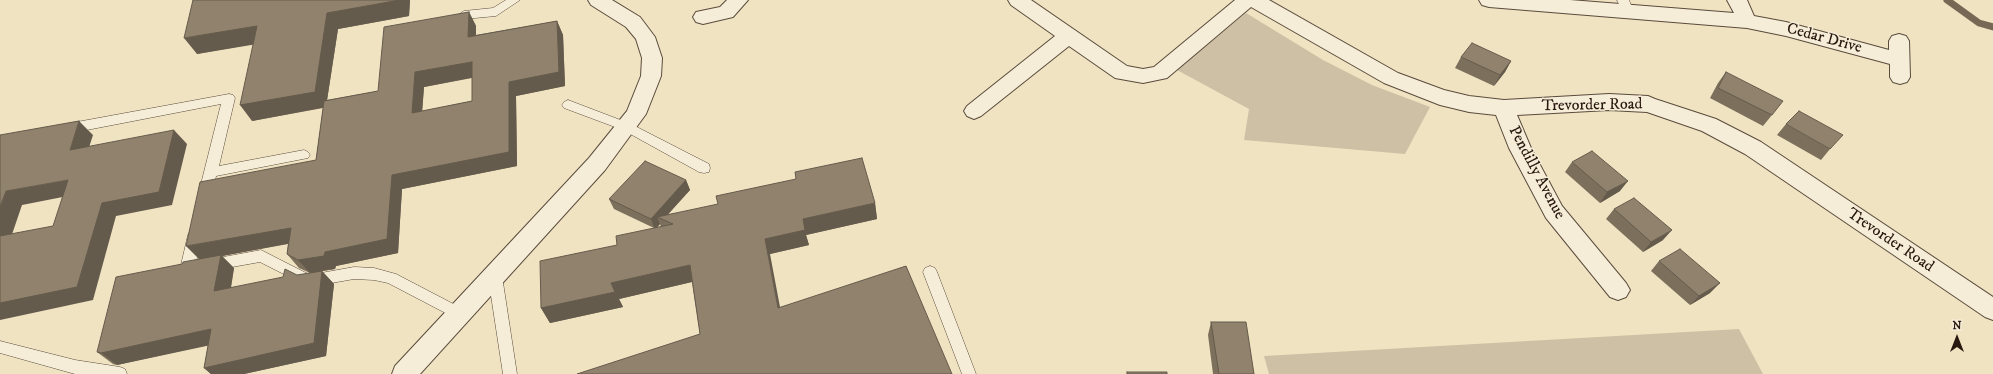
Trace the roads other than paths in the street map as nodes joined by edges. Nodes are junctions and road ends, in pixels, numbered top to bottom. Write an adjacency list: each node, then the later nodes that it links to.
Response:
1 (514, 0): 11 (lane)
2 (598, 0): 19 (street)
3 (738, 0): 12 (street)
4 (1018, 0): 14 (street)
5 (1247, 0): 14 (street)
6 (1254, 0): 17 (street, Trevorder Road)
7 (1489, 0): 9 (street, Cedar Drive)
8 (1737, 0): 13 (street)
9 (1509, 2): 10 (street, Cedar Drive)
10 (1625, 5): 13 (street, Cedar Drive)
11 (464, 15)
12 (703, 17)
13 (1747, 21): 15 (street, Cedar Drive)
14 (1068, 36): 18 (street)
15 (1900, 60)
16 (568, 105): 19 (lane)
17 (1504, 108): 28 (street, Pendilly Avenue); 29 (street, Trevorder Road)
18 (974, 111)
19 (627, 126): 22 (lane); 27 (street)
20 (53, 131): 23 (lane)
21 (304, 155): 23 (lane)
22 (704, 168)
23 (211, 172): 24 (lane)
24 (202, 209)
25 (198, 224): 30 (lane)
26 (930, 272): 35 (lane)
27 (495, 276): 30 (street); 34 (lane)
28 (1618, 290)
29 (1993, 310)
30 (460, 314): 33 (street)
31 (0, 347): 32 (lane)
32 (120, 374)
33 (404, 374)
34 (510, 374)
35 (970, 374)

